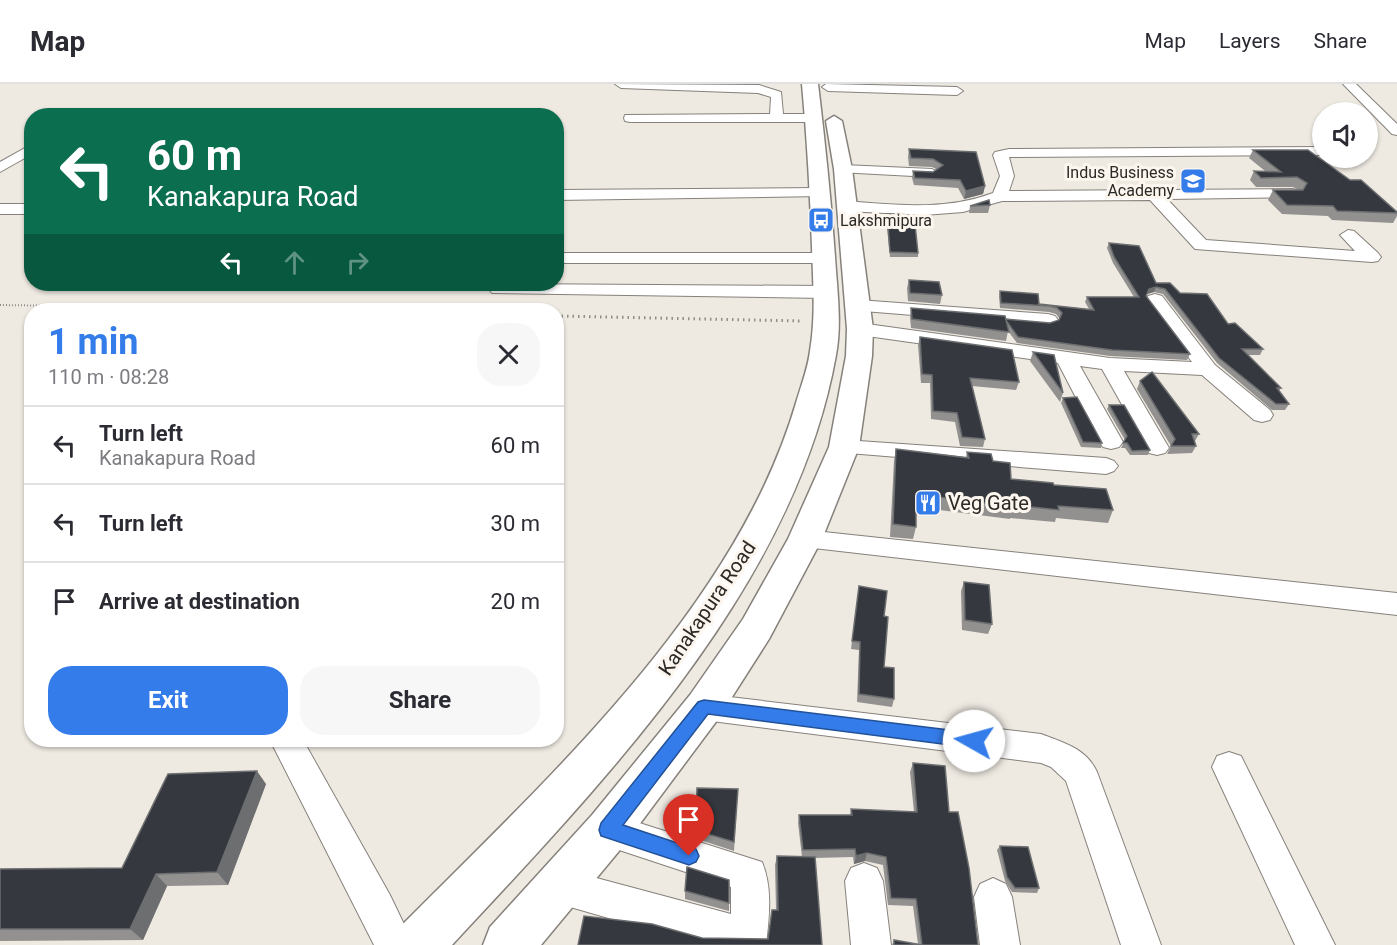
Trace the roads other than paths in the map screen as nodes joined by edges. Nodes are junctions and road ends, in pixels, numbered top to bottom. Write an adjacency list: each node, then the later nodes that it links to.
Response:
1 (621, 84): 6 (street)
2 (1349, 84): 7 (street)
3 (957, 91): 4 (street)
4 (820, 96): 6 (street); 12 (highway, Kanakapura Road)
5 (630, 118): 6 (street)
6 (776, 118)
7 (1397, 131)
8 (1312, 151): 16 (street)
9 (24, 153): 10 (street)
10 (0, 168)
11 (932, 173): 12 (street)
12 (840, 176): 13 (street); 16 (street); 23 (highway, Kanakapura Road); 23 (highway, Kanakapura Road)
13 (564, 194)
14 (1153, 194): 15 (street); 16 (street); 19 (street)
15 (1293, 194)
16 (1000, 196)
17 (0, 209): 18 (street)
18 (24, 209)
19 (1348, 235)
20 (564, 259): 23 (street)
21 (555, 291): 23 (street)
22 (1155, 300): 27 (street)
23 (839, 301): 24 (street); 25 (street); 30 (highway, Kanakapura Road); 44 (highway, Kanakapura Road)
24 (1048, 320)
25 (1066, 359): 26 (street); 29 (street)
26 (1110, 364): 27 (street); 31 (street)
27 (1208, 369): 28 (street)
28 (1262, 415)
29 (1111, 442)
30 (844, 447): 32 (street); 33 (highway, Kanakapura Road)
31 (1157, 448)
32 (1106, 466)
33 (805, 540): 34 (street); 35 (highway, Kanakapura Road)
34 (1397, 604)
35 (704, 707): 38 (highway, Kanakapura Road); 48 (street)
36 (290, 747): 43 (street)
37 (1229, 767): 49 (street)
38 (608, 830): 40 (highway, Kanakapura Road); 42 (street)
39 (864, 881): 46 (street)
40 (559, 887): 42 (street); 45 (highway, Kanakapura Road)
41 (993, 897): 47 (street)
42 (747, 941)
43 (394, 945)
44 (418, 945)
45 (508, 945)
46 (871, 945)
47 (1000, 945)
48 (1141, 945)
49 (1316, 945)

